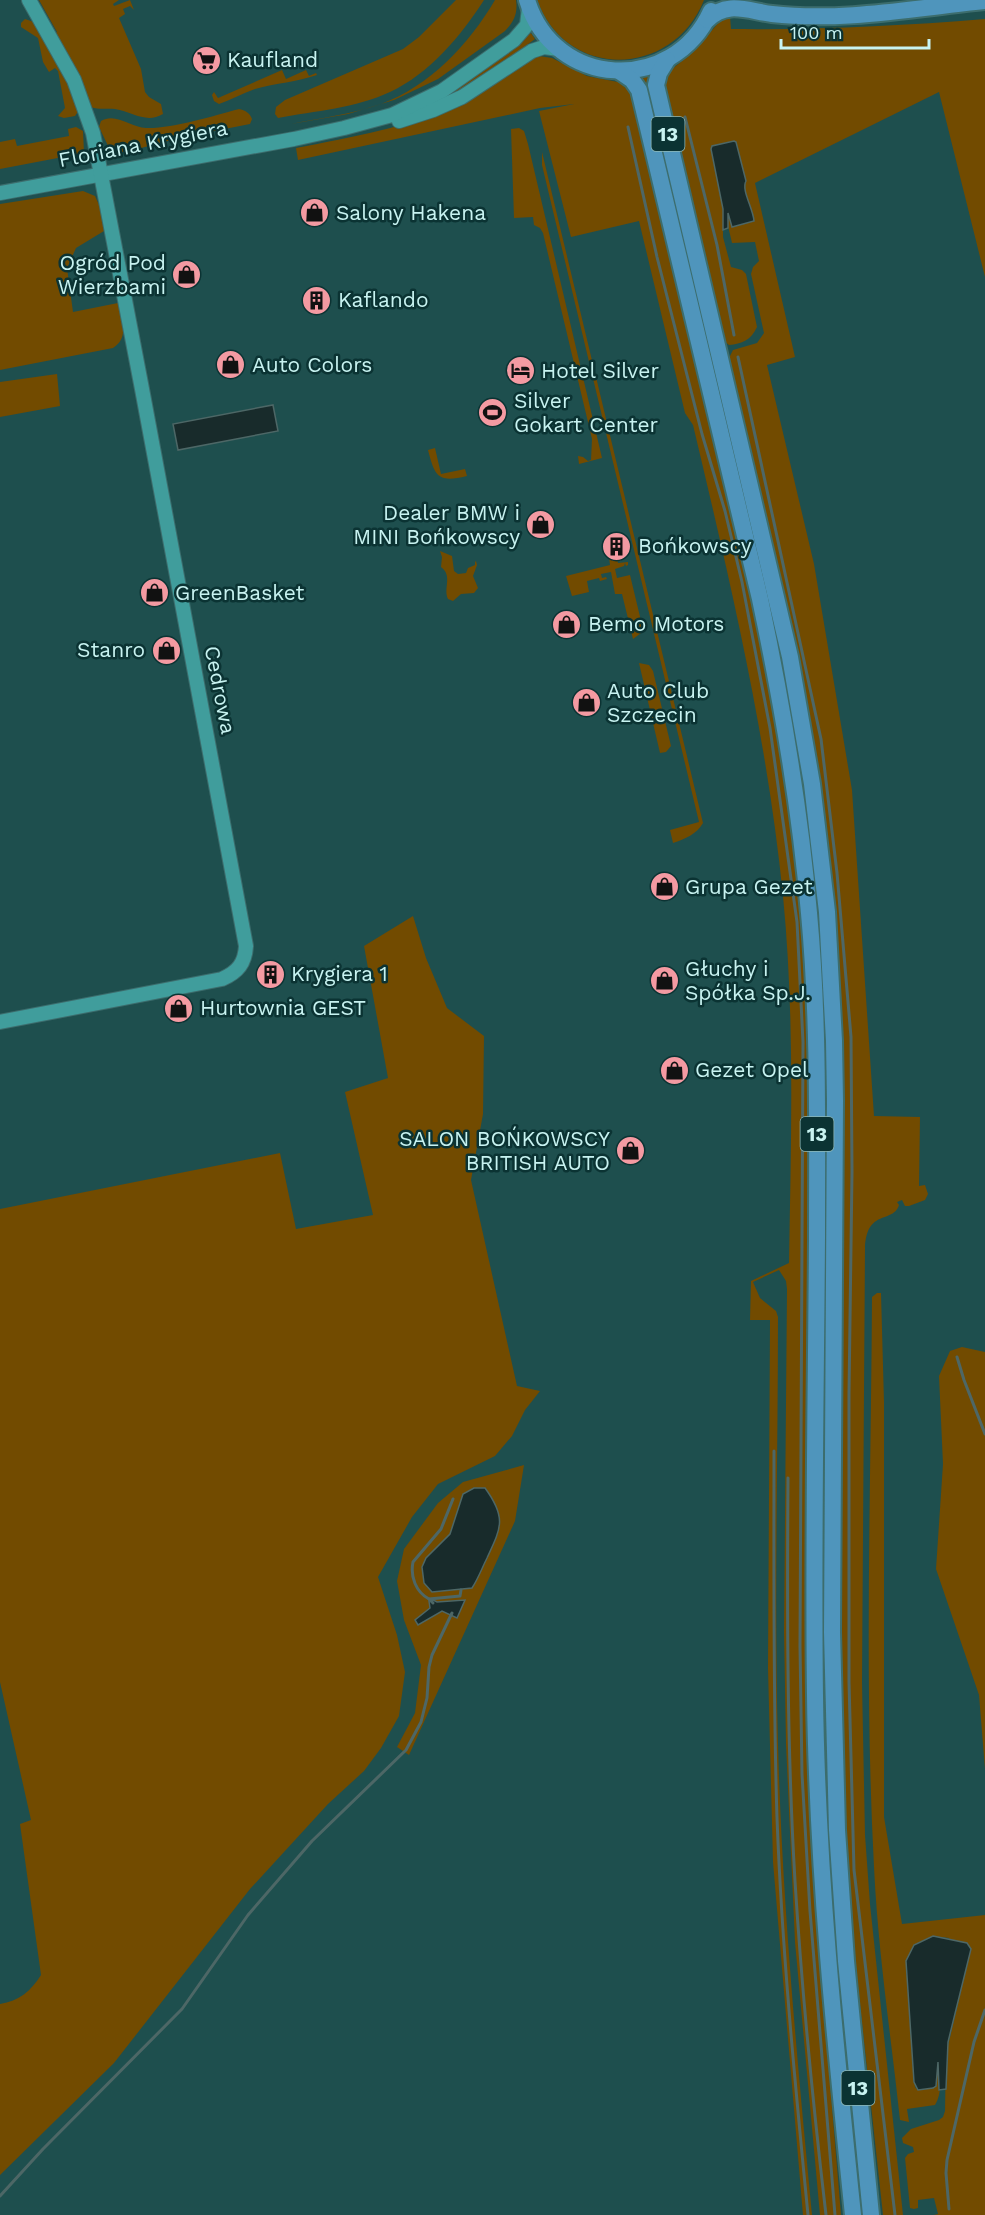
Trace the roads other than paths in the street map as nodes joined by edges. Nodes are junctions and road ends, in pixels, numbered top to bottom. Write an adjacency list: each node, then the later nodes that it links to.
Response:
1 (29, 0): 10 (street, Cedrowa)
2 (715, 0): 5 (main road)
3 (985, 1): 5 (main road)
4 (528, 4): 6 (main road); 9 (street, Floriana Krygiera)
5 (707, 20): 7 (main road)
6 (559, 49): 8 (main road); 9 (street, Floriana Krygiera)
7 (667, 60): 8 (main road); 14 (main road, 13)
8 (619, 71): 13 (main road, 13)
9 (294, 139): 10 (street, Floriana Krygiera)
10 (101, 175): 11 (street, Floriana Krygiera); 12 (street, Cedrowa)
11 (0, 193)
12 (0, 1022)
13 (853, 2215)
14 (871, 2215)

